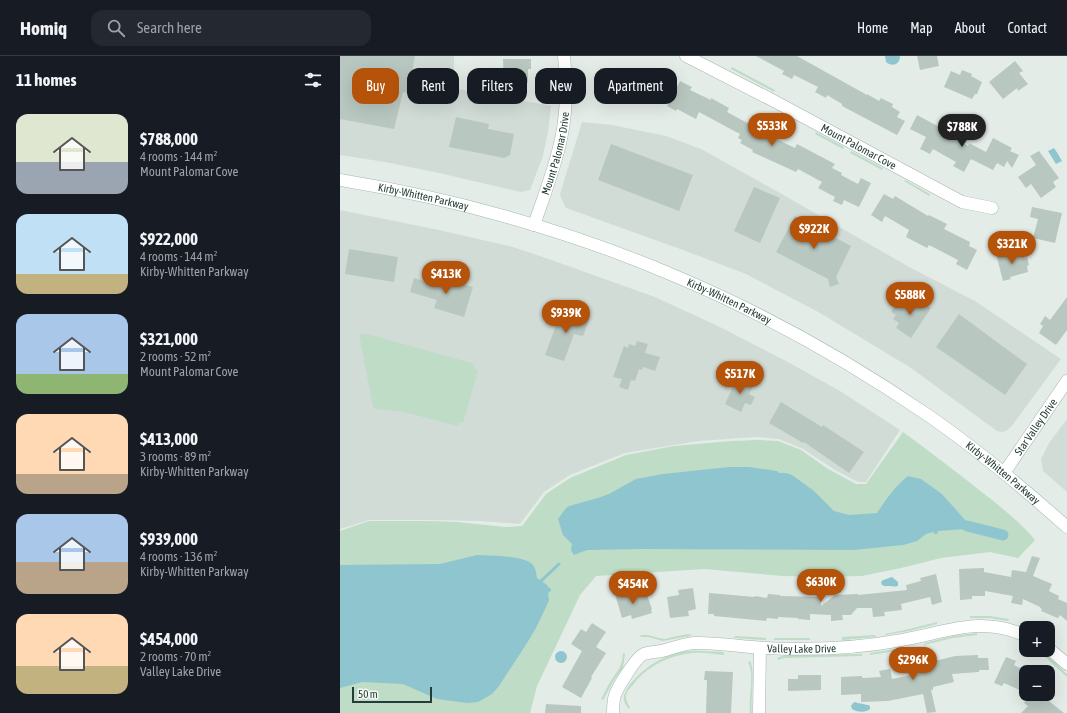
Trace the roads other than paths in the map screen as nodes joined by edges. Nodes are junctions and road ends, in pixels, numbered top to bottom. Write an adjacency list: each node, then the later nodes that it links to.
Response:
1 (564, 56): 5 (street, Mount Palomar Drive)
2 (686, 56): 4 (street, Mount Palomar Cove)
3 (340, 180): 5 (street, Kirby-Whitten Parkway)
4 (992, 208)
5 (534, 224): 7 (street, Kirby-Whitten Parkway)
6 (1067, 382): 7 (street, Star Valley Drive)
7 (1004, 473): 8 (street, Kirby-Whitten Parkway)
8 (1067, 527)
9 (1019, 633): 10 (street, Valley Lake Drive)
10 (760, 648): 13 (street, Valley Lake Drive); 14 (street)
11 (1055, 654): 12 (street)
12 (1067, 664)
13 (613, 713)
14 (758, 713)

